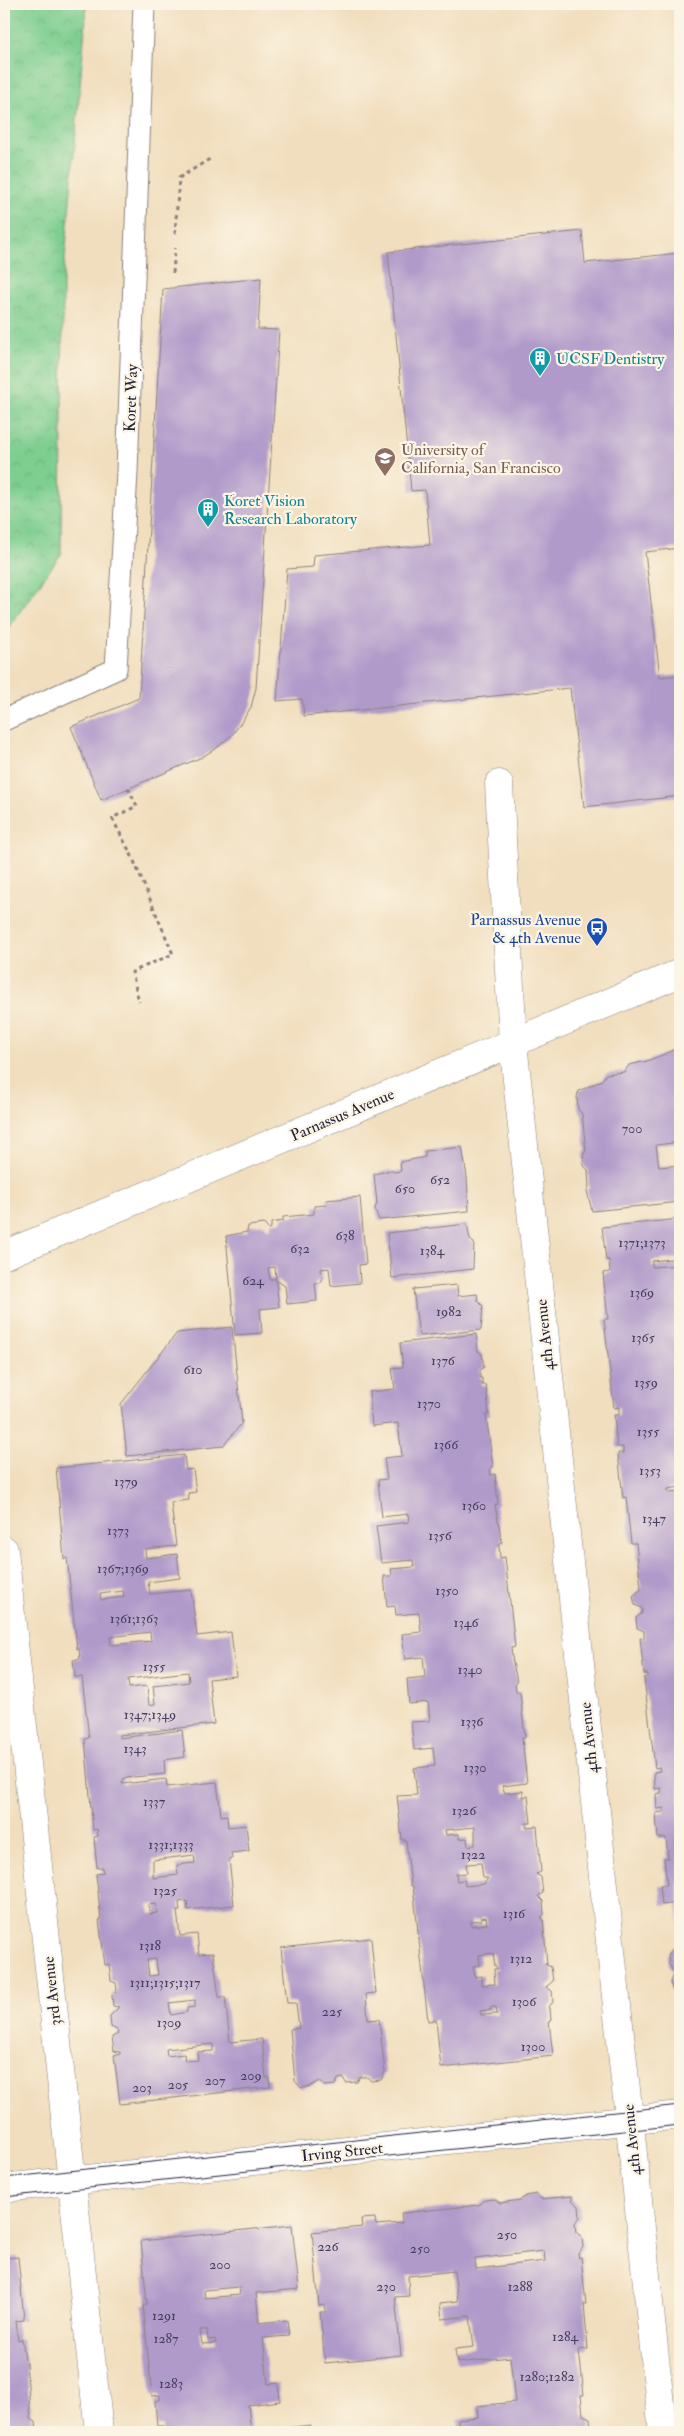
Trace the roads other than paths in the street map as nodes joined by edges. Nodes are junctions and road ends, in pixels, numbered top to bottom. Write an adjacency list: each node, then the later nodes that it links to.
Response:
1 (144, 4): 2 (lane, Koret Way)
2 (4, 720)
3 (499, 784): 5 (street, 4th Avenue)
4 (680, 973): 5 (street, Parnassus Avenue)
5 (513, 1043): 6 (street, Parnassus Avenue); 9 (street, 4th Avenue)
6 (4, 1255)
7 (4, 1550): 10 (street, 3rd Avenue)
8 (680, 2115): 9 (street, Irving Street)
9 (630, 2120): 10 (street, Irving Street); 13 (street, 4th Avenue)
10 (72, 2180): 11 (street, Irving Street); 12 (street, 3rd Avenue)
11 (4, 2188)
12 (99, 2432)
13 (663, 2432)

